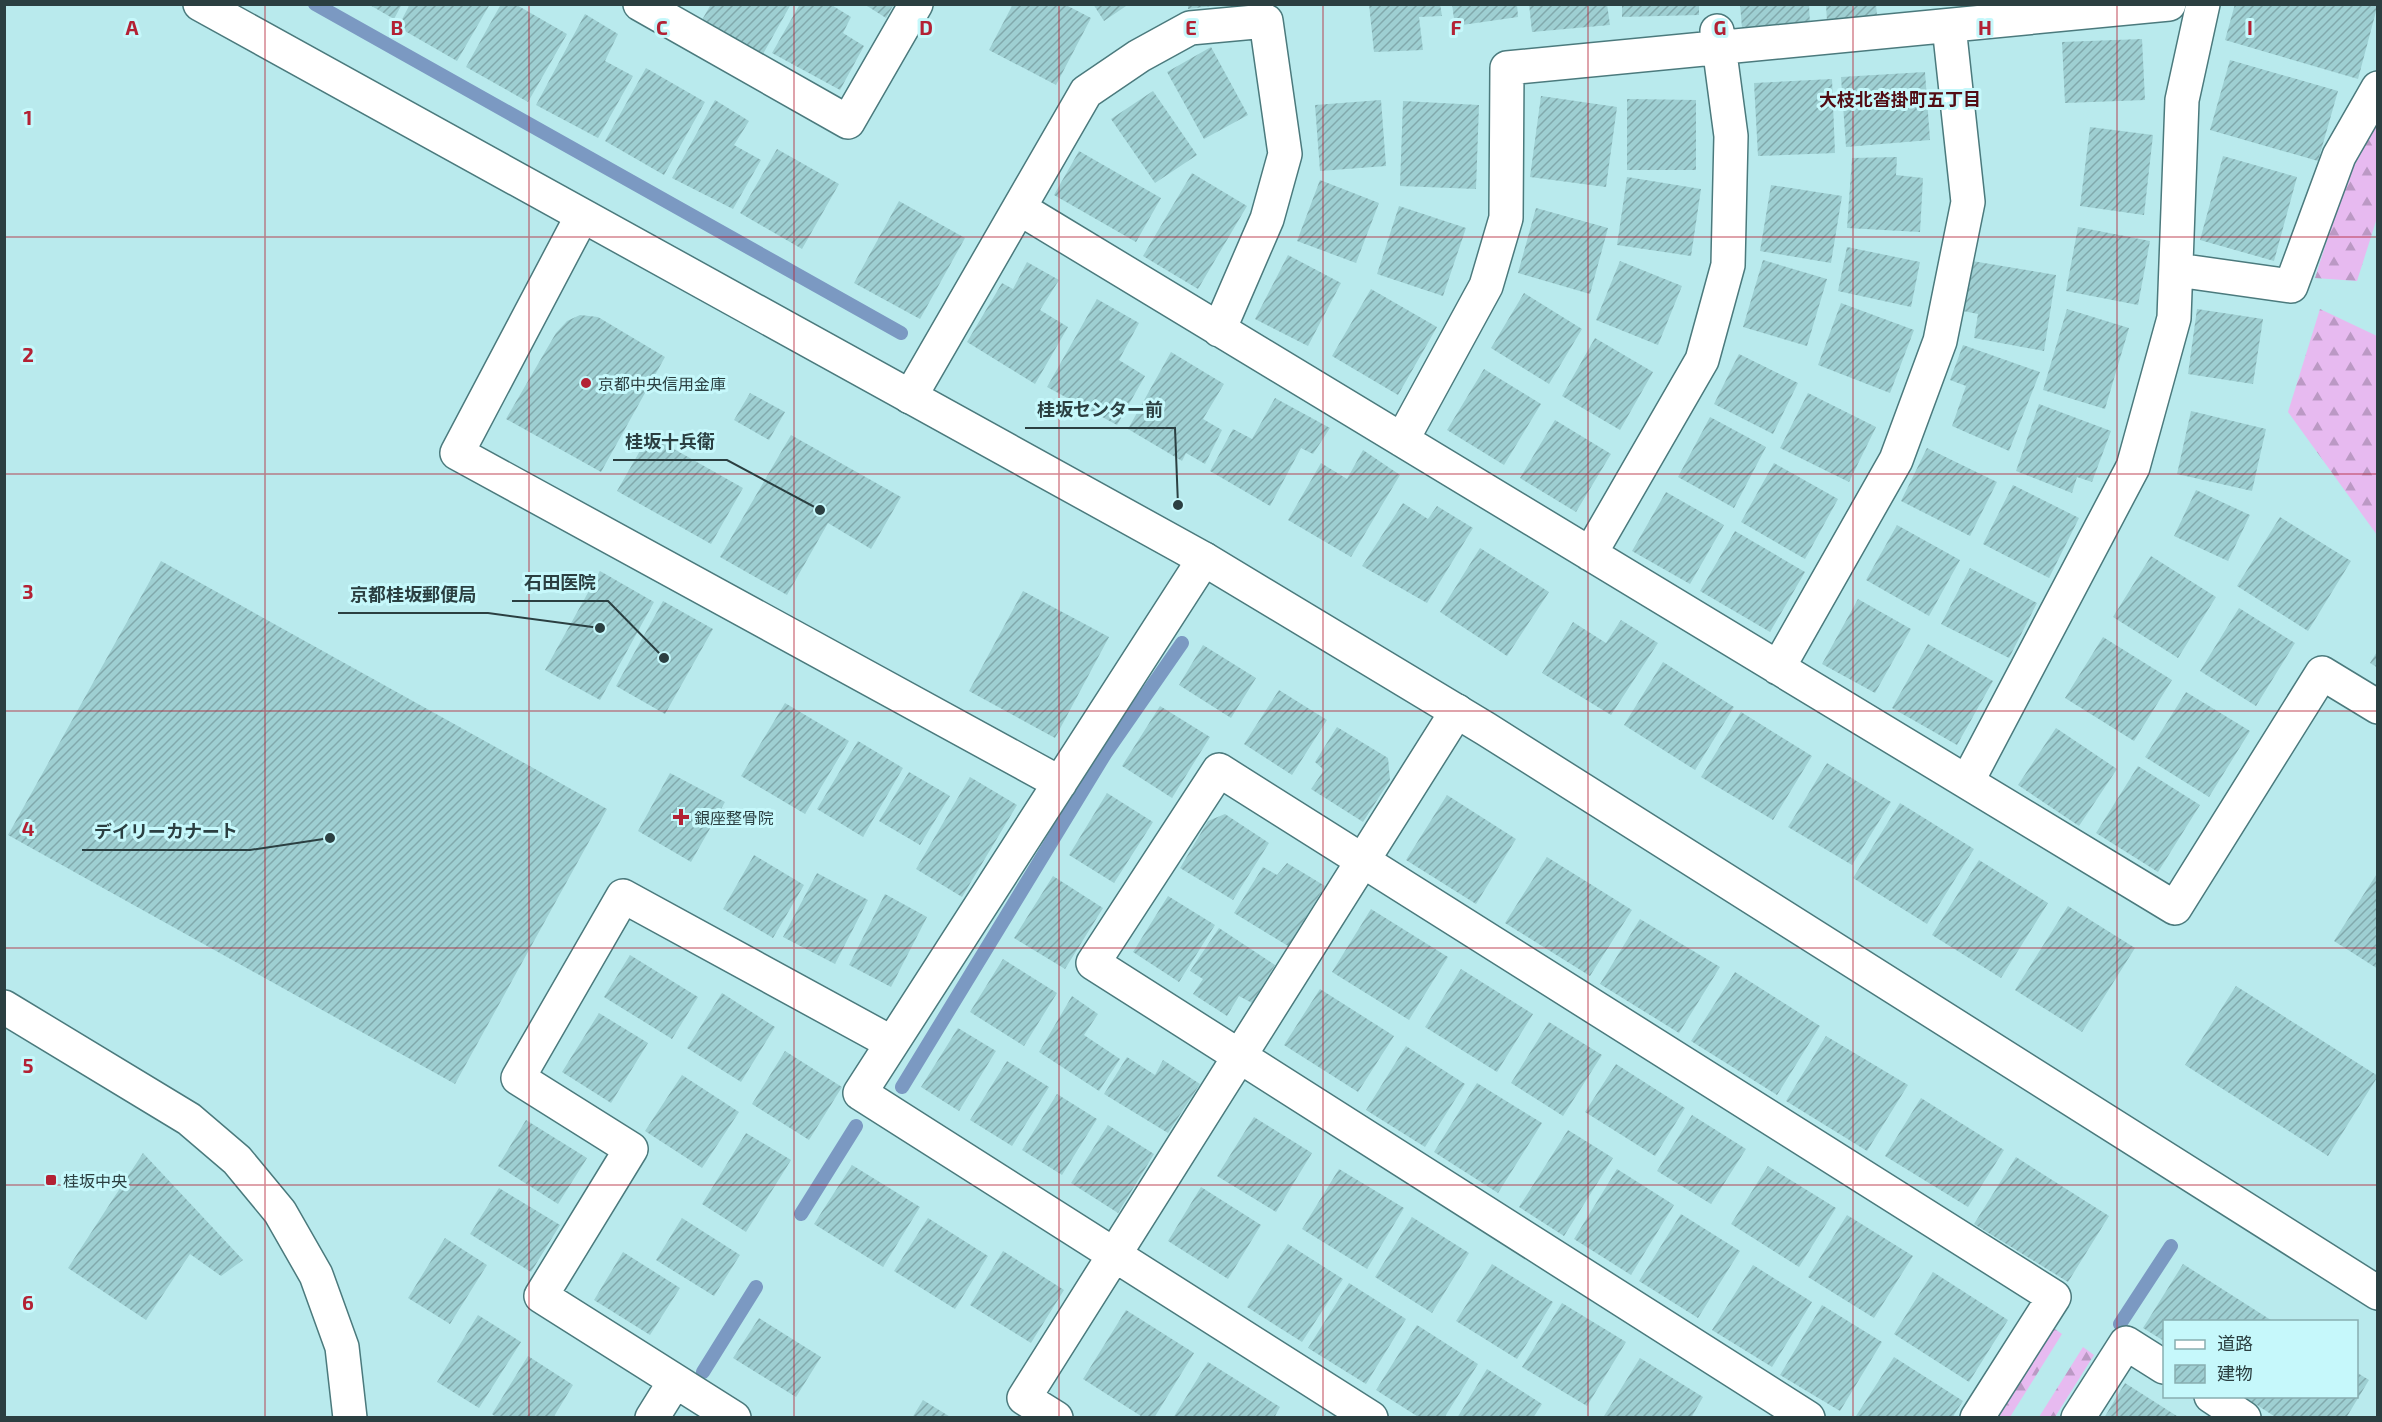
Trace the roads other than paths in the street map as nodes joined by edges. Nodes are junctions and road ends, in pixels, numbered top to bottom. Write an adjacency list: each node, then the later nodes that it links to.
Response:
1 (200, 4): 10 (street)
2 (916, 4): 5 (street)
3 (2169, 4): 6 (street)
4 (2203, 4): 11 (street)
5 (651, 7)
6 (1949, 26): 7 (street); 17 (street)
7 (1718, 39): 14 (street); 15 (street)
8 (2378, 88): 11 (street)
9 (1019, 208): 12 (street); 12 (street); 13 (street)
10 (582, 216): 13 (street); 21 (street)
11 (2177, 270): 20 (street)
12 (1219, 330): 14 (street)
13 (910, 397): 16 (street)
14 (1402, 440): 15 (street)
15 (1590, 554): 17 (street)
16 (1204, 559): 19 (street); 21 (street)
17 (1778, 668): 20 (street)
18 (2378, 707): 20 (street)
19 (1457, 711): 22 (street); 27 (street)
20 (1967, 782)
21 (1060, 783): 24 (street)
22 (1363, 861): 25 (street); 25 (street); 37 (street)
23 (4, 1007): 31 (street)
24 (892, 1043): 26 (street); 29 (street)
25 (1239, 1056): 26 (street); 36 (street)
26 (1114, 1254): 34 (street); 35 (street)
27 (2378, 1293)
28 (2163, 1366): 38 (street)
29 (675, 1381): 32 (street); 33 (street)
30 (2214, 1398): 39 (street)
31 (350, 1418)
32 (652, 1418)
33 (734, 1418)
34 (1056, 1418)
35 (1371, 1418)
36 (1808, 1418)
37 (1977, 1418)
38 (2078, 1418)
39 (2244, 1418)

